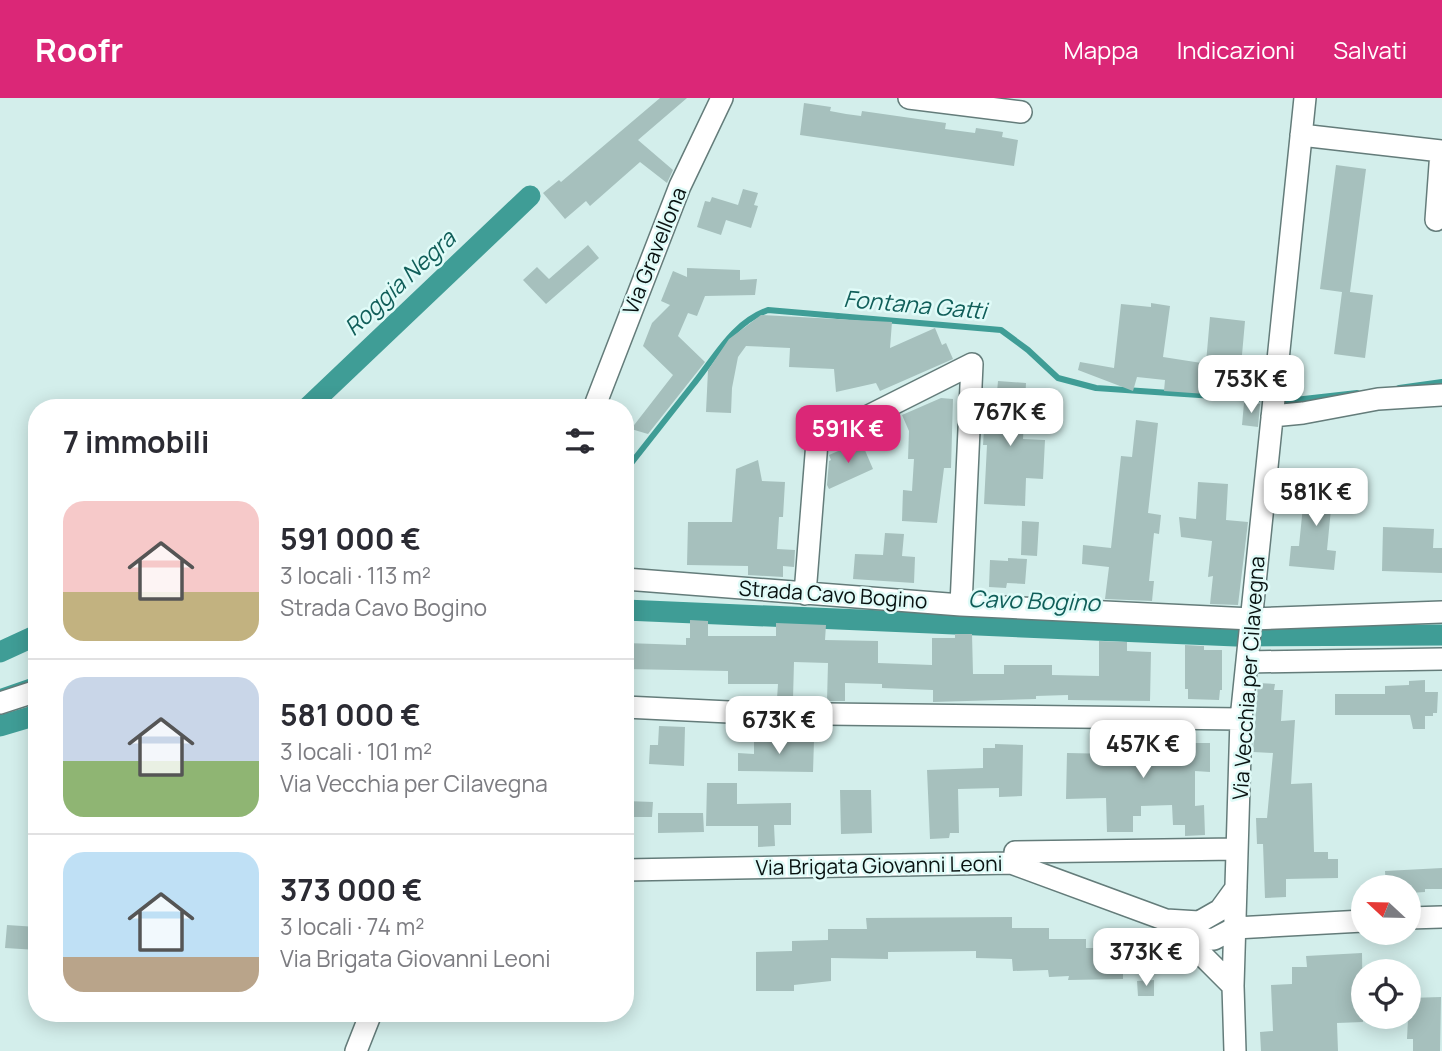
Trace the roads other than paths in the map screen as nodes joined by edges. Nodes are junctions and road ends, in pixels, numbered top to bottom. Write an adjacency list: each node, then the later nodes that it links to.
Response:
1 (722, 98): 8 (street, Via Gravellona)
2 (909, 98): 4 (street)
3 (1305, 98): 5 (street, Via Vecchia per Cilavegna)
4 (1021, 112)
5 (1301, 135): 6 (street); 9 (street, Via Vecchia per Cilavegna)
6 (1437, 220)
7 (1442, 395): 9 (street)
8 (597, 399)
9 (1272, 416): 14 (street, Via Vecchia per Cilavegna)
10 (634, 580): 11 (street, Strada Cavo Bogino)
11 (805, 594): 12 (street, Strada Cavo Bogino); 12 (street)
12 (961, 605): 14 (street, Strada Cavo Bogino)
13 (1442, 612): 14 (street, Strada Cavo Bogino)
14 (1252, 620): 16 (street, Via Vecchia per Cilavegna)
15 (1442, 659): 16 (street)
16 (1247, 661): 20 (street, Via Vecchia per Cilavegna)
17 (28, 694): 18 (street)
18 (0, 703)
19 (634, 707): 20 (street)
20 (1241, 719): 21 (street, Via Vecchia per Cilavegna)
21 (1237, 849): 22 (street); 24 (street, Via Vecchia per Cilavegna)
22 (1015, 852)
23 (634, 870): 27 (street, Via Brigata Giovanni Leoni)
24 (1236, 888): 27 (street); 29 (street, Via Vecchia per Cilavegna)
25 (1442, 917): 26 (street)
26 (1421, 918)
27 (1166, 920): 30 (street)
28 (1351, 922): 29 (street)
29 (1235, 928): 30 (street); 31 (street, Via Vecchia per Cilavegna)
30 (1187, 940): 31 (street)
31 (1233, 986): 34 (street, Via Vecchia per Cilavegna)
32 (367, 1022): 33 (street)
33 (356, 1051)
34 (1235, 1051)

